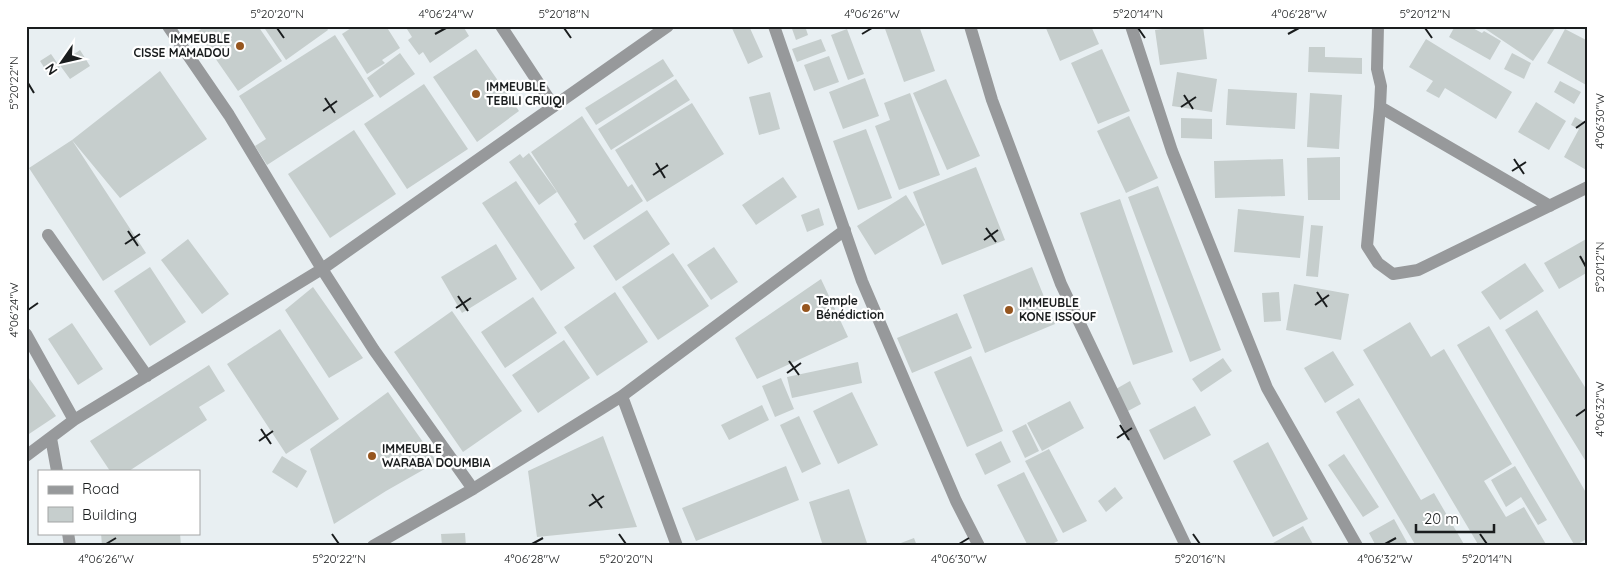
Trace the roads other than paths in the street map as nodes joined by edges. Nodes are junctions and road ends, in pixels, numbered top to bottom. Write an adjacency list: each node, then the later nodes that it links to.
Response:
1 (168, 26): 14 (street)
2 (501, 26): 8 (street)
3 (668, 26): 8 (street)
4 (774, 26): 12 (street)
5 (970, 26): 26 (street)
6 (1131, 26): 27 (street)
7 (1378, 26): 9 (street)
8 (553, 105): 14 (street)
9 (1380, 107): 11 (street); 11 (street)
10 (1588, 187): 11 (street)
11 (1550, 206)
12 (845, 230): 17 (street); 25 (street)
13 (48, 235): 16 (street)
14 (322, 269): 16 (street); 22 (street)
15 (26, 334): 18 (street)
16 (147, 376): 18 (street)
17 (622, 396): 22 (street); 24 (street)
18 (74, 420): 19 (street)
19 (51, 438): 20 (street); 21 (street)
20 (26, 456)
21 (57, 470)
22 (473, 489): 23 (street)
23 (372, 546)
24 (677, 546)
25 (979, 546)
26 (1186, 546)
27 (1357, 546)

